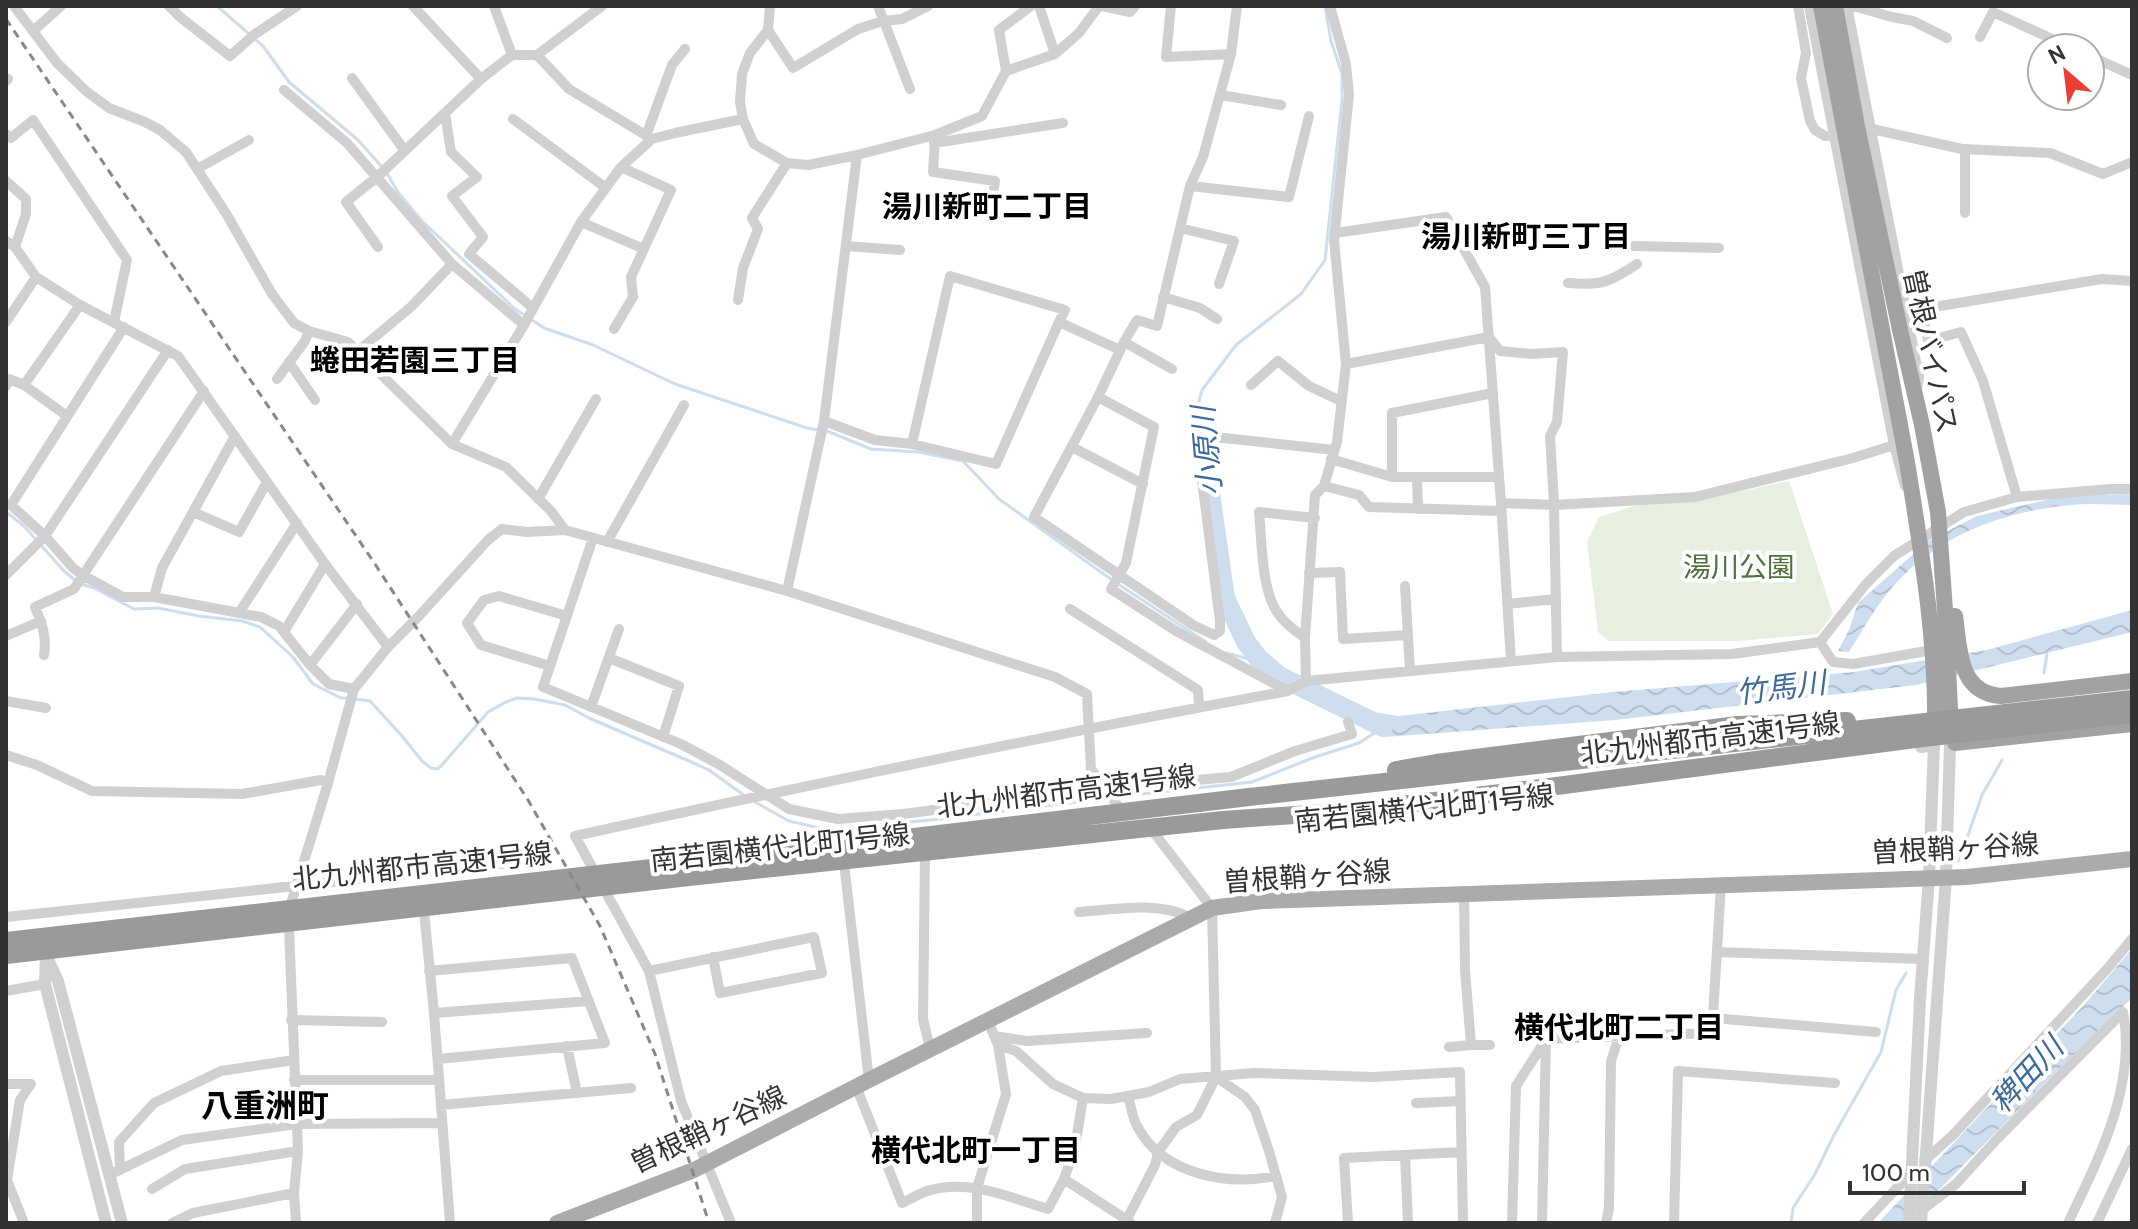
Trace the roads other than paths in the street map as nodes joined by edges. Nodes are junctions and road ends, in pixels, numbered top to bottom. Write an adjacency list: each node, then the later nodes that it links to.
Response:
1 (14, 6): 24 (street)
2 (61, 6): 27 (street)
3 (169, 6): 4 (street)
4 (297, 6)
5 (413, 6): 40 (street)
6 (494, 6): 34 (street)
7 (602, 6): 35 (street)
8 (770, 6): 26 (street)
9 (878, 6): 25 (street)
10 (928, 6): 25 (street)
11 (1031, 6): 37 (street)
12 (1039, 6): 32 (street)
13 (1101, 6): 14 (street); 32 (street)
14 (1135, 6)
15 (1171, 6): 33 (street)
16 (1237, 6): 33 (street)
17 (1330, 6): 70 (street)
18 (1798, 6): 50 (street)
19 (1809, 6): 50 (street)
20 (1821, 6): 50 (highway, 曽根バイパス)
21 (1835, 6): 50 (highway, 曽根バイパス)
22 (1850, 6): 30 (street); 50 (street)
23 (6, 17): 24 (street)
24 (22, 17): 27 (street)
25 (883, 21): 26 (street); 41 (street)
26 (768, 30): 48 (street)
27 (33, 31): 61 (street)
28 (2037, 32): 29 (street)
29 (1980, 37)
30 (1947, 38)
31 (685, 49): 52 (street)
32 (1055, 54): 37 (street)
33 (1231, 54): 43 (street)
34 (512, 55): 35 (street); 40 (street)
35 (537, 55): 52 (street)
36 (2106, 63): 38 (street)
37 (1006, 71): 53 (street)
38 (2132, 75)
39 (352, 78): 56 (street)
40 (481, 79): 45 (street)
41 (910, 89)
42 (284, 90): 62 (street)
43 (1220, 95): 44 (street); 64 (street)
44 (1281, 105)
45 (445, 113): 56 (street); 87 (street)
46 (1309, 116): 64 (street)
47 (513, 119): 65 (street)
48 (743, 119): 52 (street); 59 (street)
49 (1063, 123): 53 (street)
50 (1852, 132): 55 (street); 119 (street); 138 (highway, 曽根バイパス); 168 (highway, 曽根バイパス)
51 (6, 134): 91 (street)
52 (649, 138): 60 (street)
53 (935, 139): 57 (street); 66 (street)
54 (249, 140): 61 (street)
55 (1965, 149): 58 (street); 67 (street)
56 (405, 151): 62 (street)
57 (857, 155): 59 (street); 72 (street)
58 (2132, 162)
59 (787, 163): 85 (street)
60 (621, 167): 65 (street); 76 (street)
61 (197, 169): 94 (street)
62 (377, 177): 74 (street); 78 (street)
63 (6, 181): 71 (street)
64 (1190, 186): 69 (street)
65 (606, 188): 68 (street)
66 (992, 200)
67 (1965, 213)
68 (581, 222): 76 (street); 87 (street)
69 (1180, 228): 83 (street); 84 (street)
70 (1335, 233): 95 (street); 100 (street)
71 (10, 244): 80 (street)
72 (846, 246): 77 (street); 114 (street)
73 (1634, 246): 75 (street)
74 (378, 247)
75 (1719, 248)
76 (644, 249): 93 (street)
77 (900, 250)
78 (452, 264): 92 (street); 98 (street)
79 (1637, 264): 82 (street)
80 (36, 277): 86 (street); 89 (street)
81 (2132, 281): 130 (street)
82 (1568, 283)
83 (1219, 284)
84 (1163, 297): 88 (street); 96 (street)
85 (738, 300)
86 (80, 305): 91 (street); 103 (street)
87 (533, 308): 92 (street)
88 (1217, 319)
89 (6, 322)
90 (1059, 322): 96 (street); 118 (street); 118 (street)
91 (119, 325): 97 (street); 113 (street)
92 (524, 325): 117 (street)
93 (614, 329)
94 (309, 331): 98 (street); 99 (street)
95 (1489, 337): 100 (street); 107 (street); 132 (street)
96 (1122, 346): 101 (street); 108 (street)
97 (168, 350): 106 (street); 141 (street)
98 (358, 351): 117 (street)
99 (289, 362): 102 (street); 110 (street)
100 (1346, 364): 111 (street)
101 (1172, 369)
102 (277, 379)
103 (24, 385): 105 (street); 113 (street)
104 (1251, 385): 111 (street)
105 (6, 386)
106 (204, 391): 115 (street); 147 (street)
107 (1493, 393): 122 (street); 124 (street)
108 (1098, 397): 120 (street); 127 (street)
109 (596, 399): 131 (street)
110 (315, 400)
111 (1341, 401): 121 (street)
112 (684, 405): 142 (street)
113 (67, 416): 141 (street)
114 (824, 421): 118 (street); 149 (street)
115 (235, 436): 126 (street); 135 (street)
116 (1215, 437): 121 (street)
117 (452, 444): 131 (street)
118 (912, 444)
119 (1894, 445): 132 (street); 138 (street)
120 (1072, 447): 127 (street); 145 (street)
121 (1332, 455): 122 (street); 128 (street)
122 (1392, 477): 123 (street)
123 (1417, 477): 124 (street); 134 (street)
124 (1499, 477): 133 (street)
125 (1202, 480): 157 (street)
126 (267, 482): 135 (street); 137 (street)
127 (1143, 484): 145 (street)
128 (1324, 486): 134 (street); 136 (street)
129 (2132, 489): 130 (street)
130 (2017, 497): 165 (street)
131 (538, 499): 139 (street)
132 (1554, 505): 133 (street); 151 (street)
133 (1501, 507): 134 (street); 153 (street)
134 (1418, 509)
135 (193, 512): 150 (street)
136 (1315, 518): 144 (street); 164 (street)
137 (297, 523): 143 (street); 155 (street)
138 (1917, 526): 168 (highway, 曽根バイパス)
139 (565, 530): 140 (street); 166 (street)
140 (593, 538): 142 (street); 156 (street)
141 (40, 540): 146 (street); 147 (street)
142 (607, 542): 149 (street)
143 (325, 564): 152 (street); 161 (street)
144 (1309, 573): 162 (street); 164 (street)
145 (1119, 574): 157 (street); 160 (street)
146 (6, 575)
147 (79, 582): 150 (street); 158 (street)
148 (1405, 586): 162 (street)
149 (787, 591): 190 (street)
150 (154, 597): 155 (street)
151 (1556, 599): 153 (street); 169 (street)
152 (357, 604): 166 (street); 172 (street)
153 (1507, 604): 171 (street)
154 (1070, 609): 183 (street)
155 (239, 613): 161 (street)
156 (567, 616): 173 (street); 173 (street)
157 (1184, 619): 160 (street)
158 (41, 621): 163 (street); 167 (street)
159 (619, 629): 170 (street)
160 (1176, 631): 179 (street)
161 (284, 632): 172 (street)
162 (1408, 635): 174 (street)
163 (6, 636)
164 (1305, 638): 175 (street)
165 (1820, 642): 168 (street); 169 (street)
166 (388, 647): 177 (street)
167 (44, 655)
168 (1943, 655): 176 (highway); 186 (highway, 曽根バイパス)
169 (1557, 657): 171 (street)
170 (609, 658): 182 (street); 191 (street)
171 (1511, 661): 174 (street)
172 (310, 665): 177 (street)
173 (550, 666): 182 (street)
174 (1410, 671): 175 (street)
175 (1306, 681): 179 (street)
176 (2132, 681)
177 (354, 689): 197 (street)
178 (2132, 690): 186 (highway)
179 (1288, 691): 183 (street)
180 (2132, 699): 200 (highway, 北九州都市高速1号線)
181 (6, 701): 184 (street)
182 (591, 707): 191 (street)
183 (1199, 707): 190 (street)
184 (46, 708)
185 (2132, 712): 186 (highway); 202 (highway, 北九州都市高速1号線)
186 (1944, 714): 187 (street, 南若園横代北町1号線); 193 (highway, 曽根バイパス)
187 (1878, 720): 200 (highway); 201 (street, 南若園横代北町1号線)
188 (1348, 722): 198 (street)
189 (2132, 724): 192 (highway)
190 (1090, 728): 198 (street); 199 (street)
191 (663, 737): 199 (street)
192 (1980, 741): 193 (highway); 196 (street)
193 (1942, 744): 195 (street, 南若園横代北町1号線); 196 (street); 208 (street)
194 (6, 755): 197 (street)
195 (1841, 757): 202 (highway); 203 (street, 南若園横代北町1号線)
196 (1949, 770): 208 (street)
197 (328, 783): 210 (street)
198 (1105, 788): 199 (street); 201 (street)
199 (767, 794): 228 (street)
200 (1249, 797): 220 (highway, 北九州都市高速1号線)
201 (1121, 810): 203 (street); 212 (street, 南若園横代北町1号線)
202 (1223, 820): 224 (highway, 北九州都市高速1号線)
203 (1155, 834): 204 (street, 南若園横代北町1号線); 213 (street)
204 (925, 854): 207 (street, 南若園横代北町1号線); 245 (street)
205 (2132, 859): 208 (main road, 曽根鞘ヶ谷線)
206 (537, 860): 210 (street)
207 (844, 863): 214 (street, 南若園横代北町1号線); 251 (street)
208 (1938, 877): 209 (main road, 曽根鞘ヶ谷線); 226 (street); 269 (street)
209 (1721, 884): 211 (main road, 曽根鞘ヶ谷線); 222 (street)
210 (296, 887): 212 (street); 216 (street)
211 (1464, 893): 213 (main road, 曽根鞘ヶ谷線); 241 (street)
212 (290, 907): 218 (street); 219 (street, 南若園横代北町1号線)
213 (1212, 908): 217 (main road, 曽根鞘ヶ谷線); 248 (street)
214 (424, 911): 218 (street, 南若園横代北町1号線); 227 (street)
215 (1079, 912): 217 (street)
216 (6, 917)
217 (1192, 919): 238 (main road, 曽根鞘ヶ谷線)
218 (289, 928): 223 (street, 南若園横代北町1号線); 234 (street)
219 (40, 934): 220 (street, 南若園横代北町1号線); 223 (street)
220 (6, 939)
221 (2132, 939): 269 (street)
222 (1717, 952): 226 (street); 233 (street)
223 (46, 954): 224 (street, 南若園横代北町1号線); 229 (street); 270 (street)
224 (6, 956)
225 (713, 957): 225 (street); 228 (street)
226 (1922, 959): 269 (street)
227 (429, 971): 231 (street); 232 (street)
228 (649, 971): 268 (street)
229 (45, 984): 230 (street); 281 (street)
230 (6, 991)
231 (589, 1001): 232 (street); 243 (street)
232 (434, 1013): 246 (street)
233 (1713, 1018): 236 (street); 239 (street)
234 (291, 1020): 235 (street); 247 (street)
235 (382, 1022)
236 (1876, 1032)
237 (1147, 1033): 238 (street)
238 (993, 1034): 245 (main road, 曽根鞘ヶ谷線); 257 (street); 274 (street)
239 (1619, 1037): 240 (street); 295 (street)
240 (1546, 1039): 293 (street); 294 (street)
241 (1471, 1045): 242 (street); 244 (street)
242 (1490, 1045)
243 (567, 1046): 246 (street); 255 (street)
244 (1449, 1047)
245 (930, 1049): 251 (main road, 曽根鞘ヶ谷線)
246 (438, 1059): 250 (street)
247 (294, 1060): 249 (street); 270 (street)
248 (1216, 1077): 256 (street); 258 (street); 265 (street); 271 (street)
249 (294, 1080): 250 (street); 262 (street)
250 (439, 1080): 260 (street)
251 (862, 1083): 268 (main road, 曽根鞘ヶ谷線); 274 (street)
252 (1835, 1083): 296 (street)
253 (6, 1084): 273 (street)
254 (631, 1088): 255 (street)
255 (577, 1093): 260 (street)
256 (1128, 1096): 257 (street); 265 (street)
257 (1083, 1098): 272 (street)
258 (1461, 1101): 259 (street); 266 (street)
259 (1416, 1103)
260 (441, 1105): 261 (street)
261 (442, 1123): 262 (street); 285 (street)
262 (297, 1124): 264 (street); 270 (street)
263 (2132, 1149): 300 (street)
264 (298, 1151): 275 (street); 276 (street)
265 (1158, 1152): 271 (street); 279 (street)
266 (1462, 1152): 267 (street); 292 (street)
267 (1405, 1155): 290 (street); 291 (street)
268 (707, 1162): 278 (main road, 曽根鞘ヶ谷線); 287 (street)
269 (1921, 1162): 277 (street); 297 (street); 298 (street)
270 (115, 1172): 282 (street)
271 (1276, 1176): 289 (street)
272 (1064, 1179): 274 (street); 279 (street)
273 (6, 1181): 280 (street)
274 (977, 1188): 288 (street)
275 (152, 1189)
276 (294, 1193): 283 (street); 284 (street)
277 (1922, 1217): 299 (street)
278 (584, 1218): 286 (main road, 曽根鞘ヶ谷線)
279 (1128, 1222)
280 (24, 1223)
281 (106, 1223)
282 (122, 1223)
283 (172, 1223)
284 (296, 1223)
285 (450, 1223)
286 (557, 1223)
287 (731, 1223)
288 (977, 1223)
289 (1275, 1223)
290 (1348, 1223)
291 (1408, 1223)
292 (1463, 1223)
293 (1512, 1223)
294 (1542, 1223)
295 (1606, 1223)
296 (1674, 1223)
297 (1864, 1223)
298 (1909, 1223)
299 (2068, 1223)
300 (2097, 1223)

